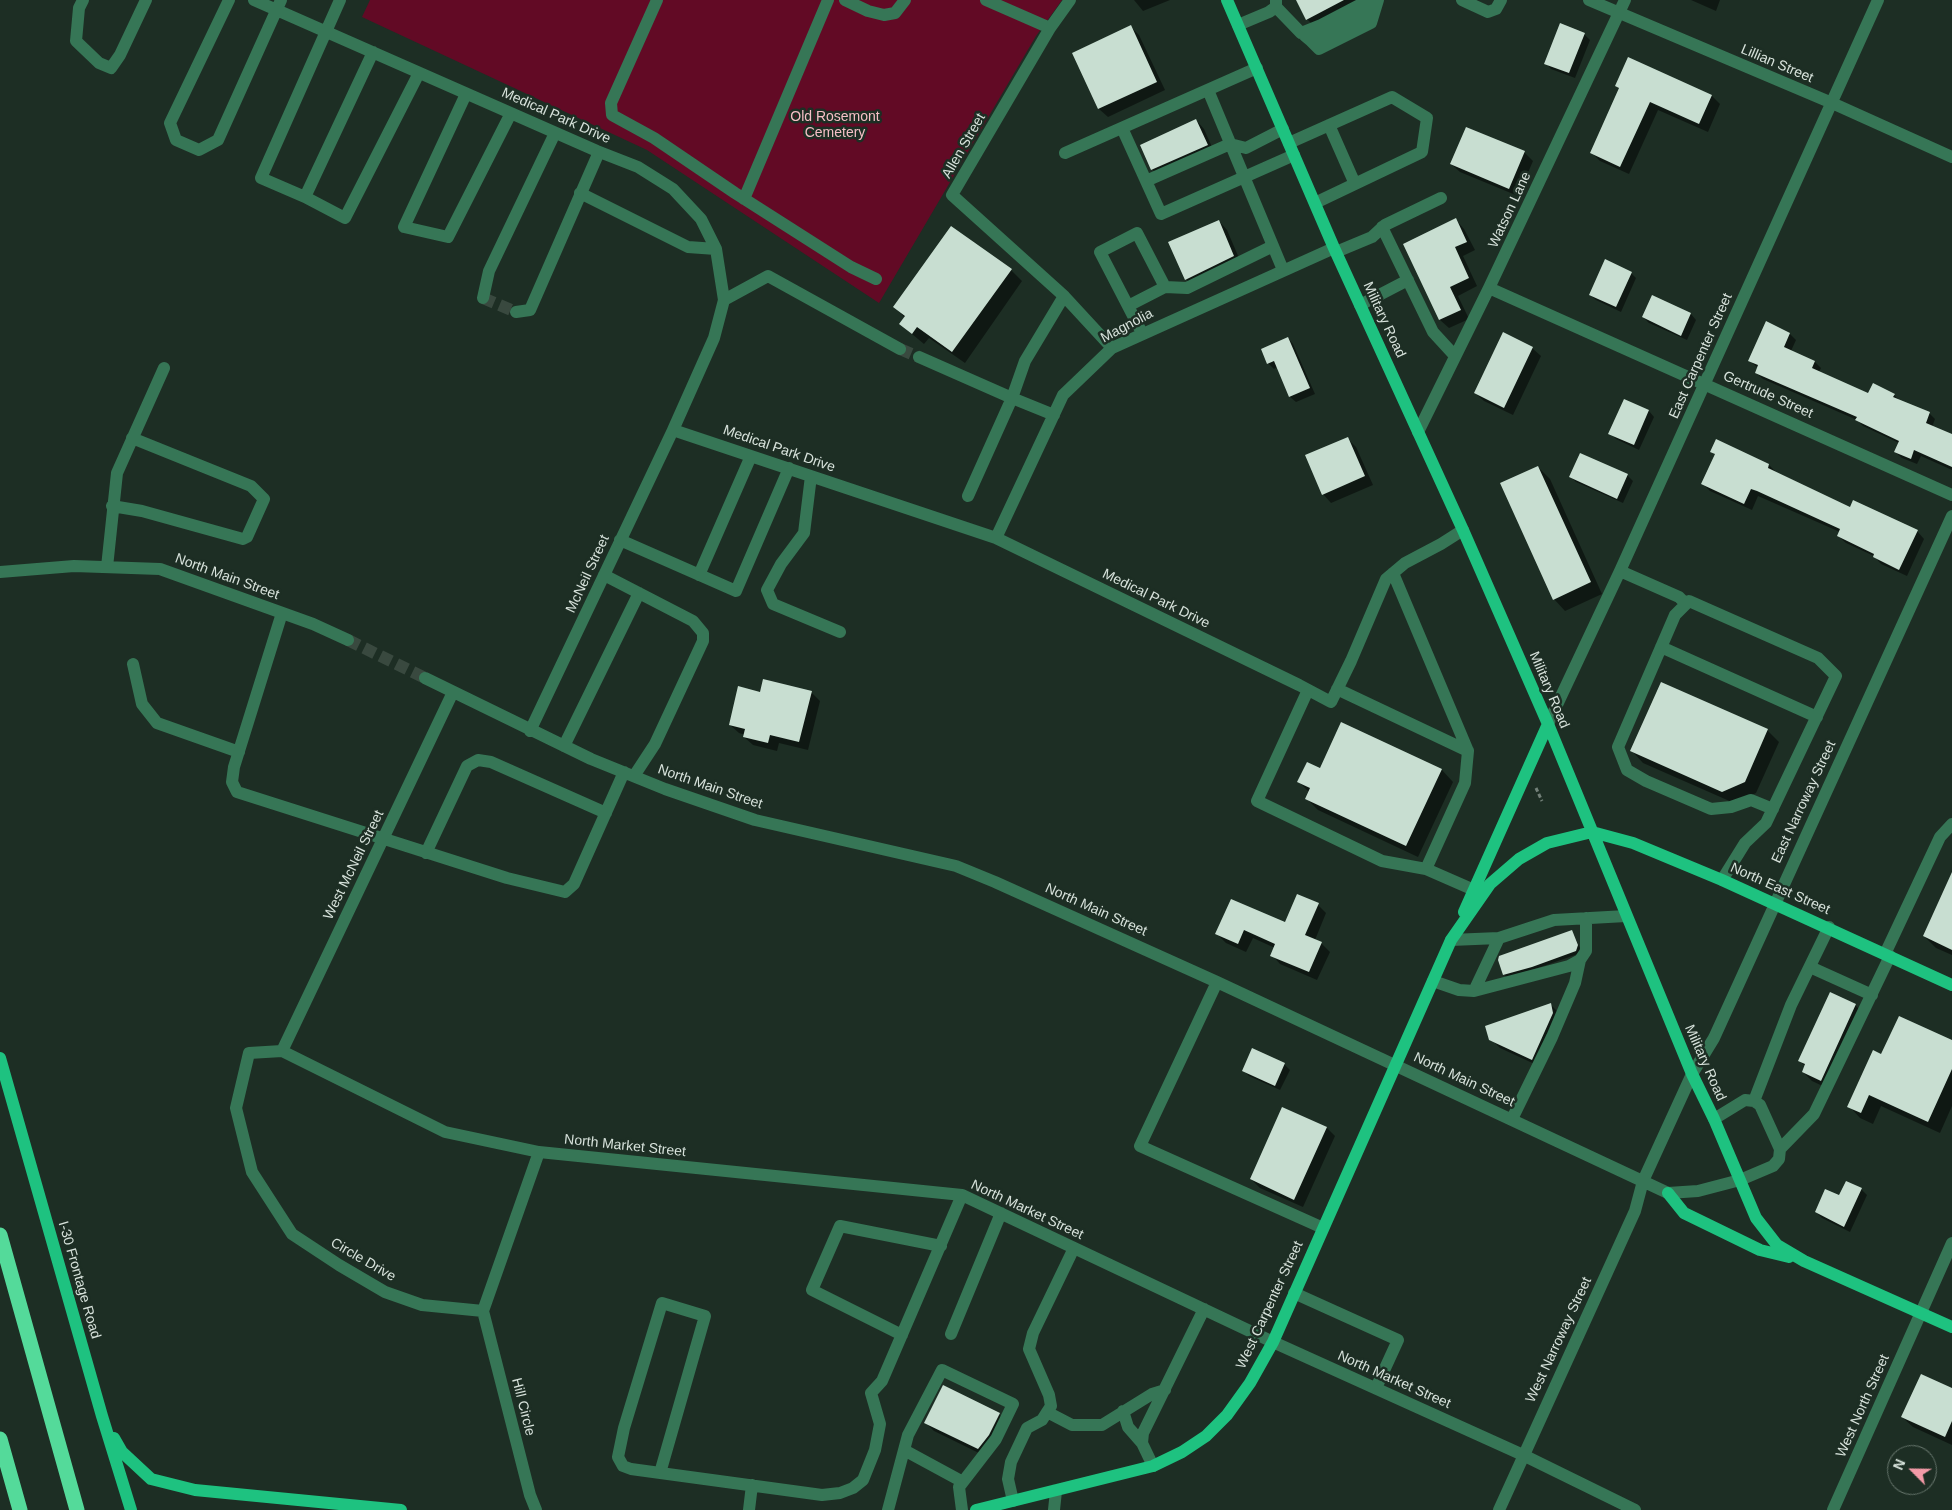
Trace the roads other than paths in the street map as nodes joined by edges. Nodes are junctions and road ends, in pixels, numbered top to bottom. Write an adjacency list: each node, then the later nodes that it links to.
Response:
1 (83, 0): 2 (street)
2 (146, 0)
3 (229, 0): 22 (street)
4 (254, 0): 22 (street, Medical Park Drive)
5 (340, 0): 26 (street)
6 (656, 0): 50 (street)
7 (828, 0): 50 (street)
8 (845, 0): 9 (street)
9 (905, 0)
10 (986, 0): 25 (street)
11 (1070, 0): 25 (street, Allen Street)
12 (1227, 0): 24 (main road, Military Road)
13 (1355, 0): 27 (street)
14 (1369, 0): 27 (street)
15 (1378, 0): 27 (street)
16 (1462, 0): 17 (street)
17 (1501, 0)
18 (1589, 0): 23 (street, Lillian Street)
19 (1625, 0): 23 (street, Watson Lane)
20 (1878, 0): 33 (street, East Carpenter Street)
21 (1276, 4): 24 (street); 27 (street)
22 (278, 5): 26 (street, Medical Park Drive)
23 (1619, 14): 33 (street, Lillian Street); 60 (street, Watson Lane)
24 (1238, 25): 29 (main road, Military Road)
25 (1050, 28): 61 (street, Allen Street)
26 (325, 31): 28 (street, Medical Park Drive); 48 (street)
27 (1303, 34)
28 (373, 52): 30 (street, Medical Park Drive); 48 (street)
29 (1257, 68): 31 (street); 37 (main road, Military Road)
30 (419, 73): 32 (street, Medical Park Drive); 48 (street)
31 (1208, 90): 36 (street); 39 (street)
32 (466, 94): 34 (street, Medical Park Drive); 34 (street)
33 (1832, 103): 43 (street, Lillian Street); 73 (street, East Carpenter Street)
34 (511, 113): 38 (street, Medical Park Drive)
35 (1329, 125): 40 (street); 46 (street); 46 (street)
36 (1122, 128): 42 (street); 45 (street)
37 (1283, 129): 39 (street); 40 (main road, Military Road)
38 (555, 132): 41 (street, Medical Park Drive); 62 (street)
39 (1230, 144): 44 (street); 45 (street)
40 (1292, 149): 44 (street); 51 (main road, Military Road)
41 (600, 152): 47 (street); 54 (street, Medical Park Drive)
42 (1065, 153)
43 (1952, 157)
44 (1244, 176): 45 (street); 53 (street)
45 (1146, 181)
46 (1355, 184): 51 (street)
47 (580, 194): 54 (street); 66 (street)
48 (305, 197)
49 (1442, 198): 52 (street, Magnolia)
50 (744, 199): 57 (street)
51 (1315, 203): 55 (main road, Military Road)
52 (1382, 227): 55 (street, Magnolia); 58 (street)
53 (1273, 246): 56 (street); 59 (street)
54 (716, 249): 63 (street, Medical Park Drive)
55 (1335, 250): 56 (street, Magnolia); 64 (main road, Military Road)
56 (1283, 270): 67 (street, Magnolia)
57 (876, 279)
58 (1408, 280): 64 (street); 70 (street)
59 (1165, 287): 65 (street); 65 (street)
60 (1489, 288): 70 (street, Watson Lane); 73 (street, Gertrude Street)
61 (1064, 296): 69 (street, Allen Street); 74 (street)
62 (483, 298)
63 (724, 300): 68 (street); 76 (street, Medical Park Drive)
64 (1360, 305): 77 (main road, Military Road)
65 (1128, 306): 67 (street)
66 (516, 312)
67 (1142, 333): 69 (street, Magnolia)
68 (900, 348)
69 (1112, 348): 75 (street, Magnolia)
70 (1455, 356): 77 (street, Watson Lane)
71 (920, 357): 74 (street)
72 (164, 368): 78 (street)
73 (1705, 383): 82 (street, Gertrude Street); 90 (street, East Carpenter Street)
74 (1012, 398): 75 (street); 83 (street)
75 (1054, 415): 87 (street, Magnolia)
76 (673, 430): 79 (street, Medical Park Drive); 88 (street, McNeil Street)
77 (1418, 432): 86 (main road, Military Road)
78 (132, 438): 84 (street); 84 (street)
79 (752, 456): 80 (street, Medical Park Drive); 94 (street)
80 (789, 468): 81 (street, Medical Park Drive); 94 (street)
81 (811, 476): 87 (street, Medical Park Drive); 98 (street)
82 (1952, 495)
83 (968, 496)
84 (112, 506): 89 (street)
85 (1952, 516): 122 (street, East Narroway Street)
86 (1463, 530): 92 (street); 107 (main road, Military Road)
87 (996, 538): 104 (street, Medical Park Drive)
88 (620, 540): 93 (street, McNeil Street); 94 (street)
89 (107, 567): 91 (street, North Main Street); 97 (street, North Main Street)
90 (1620, 571): 96 (street); 107 (street, East Carpenter Street)
91 (0, 572)
92 (1393, 573): 103 (street); 110 (street)
93 (604, 575): 95 (street); 108 (street, McNeil Street)
94 (699, 575)
95 (639, 593): 109 (street); 112 (street)
96 (1686, 604): 100 (street); 106 (street)
97 (282, 612): 99 (street, North Main Street); 111 (street)
98 (840, 632)
99 (348, 640)
100 (1661, 647): 106 (street); 113 (street)
101 (133, 664): 111 (street)
102 (425, 678): 105 (street, North Main Street)
103 (1337, 689): 104 (street, Medical Park Drive); 110 (street)
104 (1308, 690): 119 (street)
105 (453, 692): 108 (street, North Main Street); 117 (street, West McNeil Street)
106 (1816, 717): 113 (street)
107 (1548, 724): 116 (main road, Military Road); 121 (main road)
108 (530, 731): 109 (street, North Main Street)
109 (564, 746): 112 (street, North Main Street)
110 (1468, 751): 119 (street)
111 (239, 752): 117 (street)
112 (629, 774): 114 (street); 132 (street, North Main Street)
113 (1773, 809): 120 (street)
114 (606, 813): 118 (street); 118 (street)
115 (1952, 824): 128 (street, North Main Street)
116 (1592, 832): 120 (main road, North East Street); 123 (main road, Military Road); 127 (main road)
117 (383, 840): 118 (street); 136 (street, West McNeil Street)
118 (426, 853)
119 (1426, 869): 121 (street)
120 (1722, 880): 122 (main road, North East Street)
121 (1474, 890): 127 (main road)
122 (1775, 904): 125 (main road, North East Street); 139 (street, East Narroway Street)
123 (1626, 916): 124 (street); 139 (main road, Military Road)
124 (1586, 918): 126 (street); 129 (street)
125 (1829, 928): 128 (main road, North East Street); 130 (street)
126 (1499, 938): 127 (street); 134 (street)
127 (1451, 940): 131 (main road)
128 (1888, 955): 133 (main road, North East Street); 135 (street, North Main Street)
129 (1580, 960): 134 (street); 141 (street)
130 (1810, 967): 135 (street); 140 (street)
131 (1433, 981): 134 (street); 138 (main road)
132 (1217, 982): 138 (street, North Main Street); 150 (street)
133 (1952, 985)
134 (1474, 991)
135 (1872, 995): 143 (street, North Main Street)
136 (282, 1051): 144 (street, North Market Street); 158 (street, Circle Drive)
137 (0, 1058): 168 (main road, I-30 Frontage Road)
138 (1396, 1064): 141 (street, North Main Street); 150 (main road, West Carpenter Street)
139 (1692, 1074): 142 (main road, Military Road); 146 (street, East Narroway Street)
140 (1754, 1101): 142 (street); 143 (street)
141 (1512, 1119): 146 (street, North Main Street)
142 (1714, 1119): 145 (main road, Military Road)
143 (1780, 1149): 145 (street, North Main Street)
144 (539, 1152): 148 (street, North Market Street); 158 (street)
145 (1740, 1180): 147 (street, North Main Street); 155 (main road, Military Road)
146 (1643, 1181): 147 (street, North Main Street); 172 (street, West Narroway Street)
147 (1668, 1193): 155 (main road)
148 (962, 1196): 149 (street, North Market Street); 153 (street)
149 (1001, 1213): 154 (street, North Market Street); 161 (street)
150 (1323, 1228): 156 (main road, West Carpenter Street)
151 (0, 1235): 180 (highway)
152 (1952, 1243): 159 (street, West North Street)
153 (941, 1246): 162 (street); 162 (street)
154 (1074, 1248): 157 (street, North Market Street); 167 (street)
155 (1804, 1261): 159 (main road, Military Road)
156 (1294, 1292): 163 (main road, West Carpenter Street); 164 (street)
157 (1204, 1309): 163 (street, North Market Street); 165 (street)
158 (483, 1311): 183 (street, Hill Circle)
159 (1921, 1313): 160 (main road); 191 (street, West North Street)
160 (1952, 1327)
161 (951, 1334)
162 (902, 1335): 176 (street)
163 (1272, 1342): 164 (street, North Market Street); 173 (main road, West Carpenter Street)
164 (1376, 1388): 172 (street, North Market Street)
165 (1165, 1390): 166 (street); 170 (street)
166 (1123, 1411): 167 (street); 170 (street)
167 (1047, 1412): 178 (street)
168 (102, 1416): 181 (main road, I-30 Frontage Road); 182 (main road)
169 (0, 1439): 179 (highway)
170 (1142, 1444): 173 (street)
171 (904, 1450): 175 (street); 175 (street); 185 (street)
172 (1523, 1455): 189 (street, West Narroway Street); 190 (street, North Market Street)
173 (1153, 1466): 177 (main road, West Carpenter Street)
174 (660, 1473): 174 (street); 176 (street)
175 (964, 1482): 186 (street)
176 (752, 1485): 184 (street)
177 (1056, 1491): 178 (main road, West Carpenter Street); 188 (street)
178 (1013, 1501): 187 (main road, West Carpenter Street)
179 (20, 1510)
180 (77, 1510)
181 (131, 1510)
182 (401, 1510)
183 (536, 1510)
184 (749, 1510)
185 (888, 1510)
186 (962, 1510)
187 (976, 1510)
188 (1054, 1510)
189 (1499, 1510)
190 (1635, 1510)
191 (1833, 1510)

